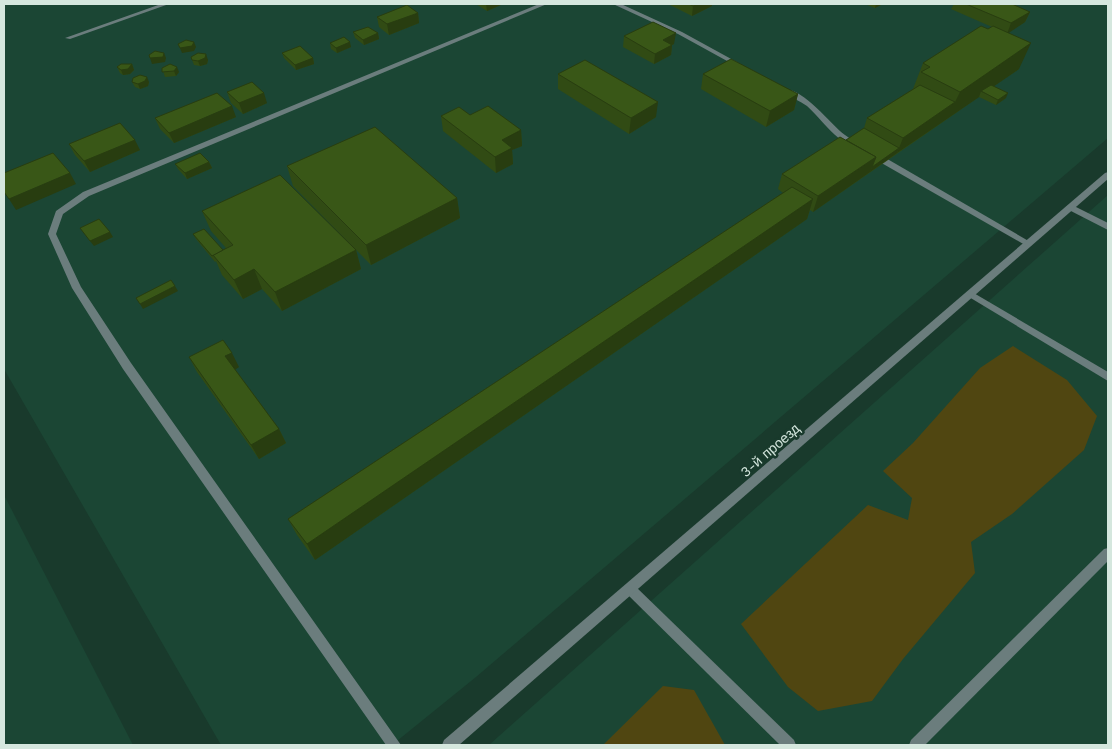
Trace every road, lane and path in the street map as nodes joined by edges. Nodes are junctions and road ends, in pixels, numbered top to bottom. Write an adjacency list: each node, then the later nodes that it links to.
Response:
1 (166, 4): 4 (street)
2 (544, 4): 15 (street)
3 (616, 4): 5 (street)
4 (68, 38)
5 (749, 71)
6 (775, 85): 10 (street)
7 (1108, 174): 8 (street, 3-й проезд)
8 (1070, 207): 9 (street); 10 (street, 3-й проезд)
9 (1108, 227)
10 (1028, 243): 11 (street, 3-й проезд)
11 (972, 295): 12 (street); 14 (street, 3-й проезд)
12 (1108, 377)
13 (1108, 553): 18 (street)
14 (631, 590): 16 (street, 3-й проезд); 17 (street)
15 (394, 745)
16 (449, 745)
17 (789, 745)
18 (916, 745)

